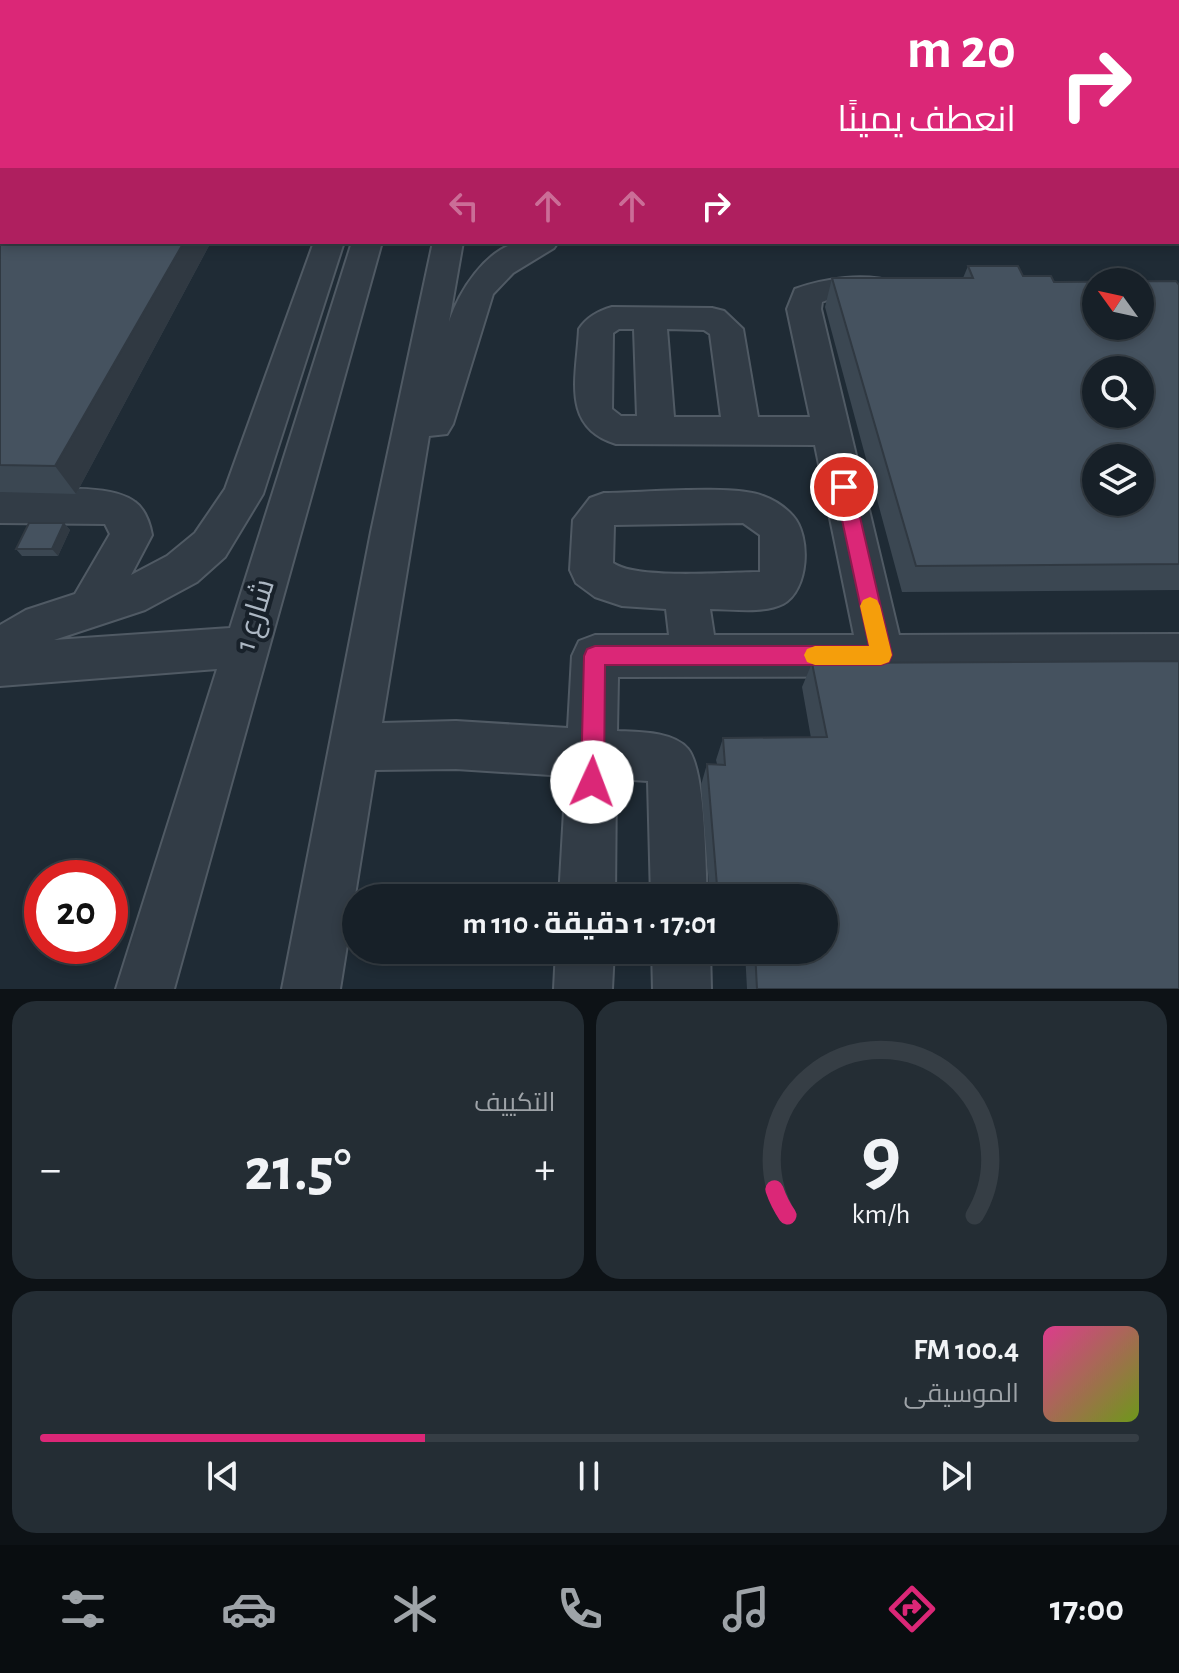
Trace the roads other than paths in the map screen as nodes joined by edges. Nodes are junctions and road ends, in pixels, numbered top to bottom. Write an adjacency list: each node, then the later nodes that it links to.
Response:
1 (0, 156): 2 (street)
2 (0, 165)
3 (328, 244): 15 (street)
4 (366, 244): 16 (street, شارع 1)
5 (448, 244): 13 (street)
6 (540, 244): 13 (street)
7 (921, 289): 11 (street)
8 (650, 319): 9 (street); 9 (street); 10 (street)
9 (656, 430): 10 (street)
10 (742, 431): 11 (street)
11 (831, 431): 19 (street)
12 (0, 507): 15 (street)
13 (392, 532): 22 (street)
14 (686, 591): 18 (street)
15 (91, 608): 17 (street)
16 (245, 647): 21 (street); 28 (street, شارع 1)
17 (0, 648)
18 (694, 655): 19 (street); 23 (street)
19 (881, 655): 20 (street)
20 (1179, 655)
21 (0, 665)
22 (355, 747): 23 (street); 29 (street)
23 (593, 753): 24 (street); 25 (street)
24 (588, 884)
25 (678, 884)
26 (584, 964): 30 (street)
27 (681, 964): 31 (street)
28 (145, 989)
29 (311, 989)
30 (583, 989)
31 (682, 989)

